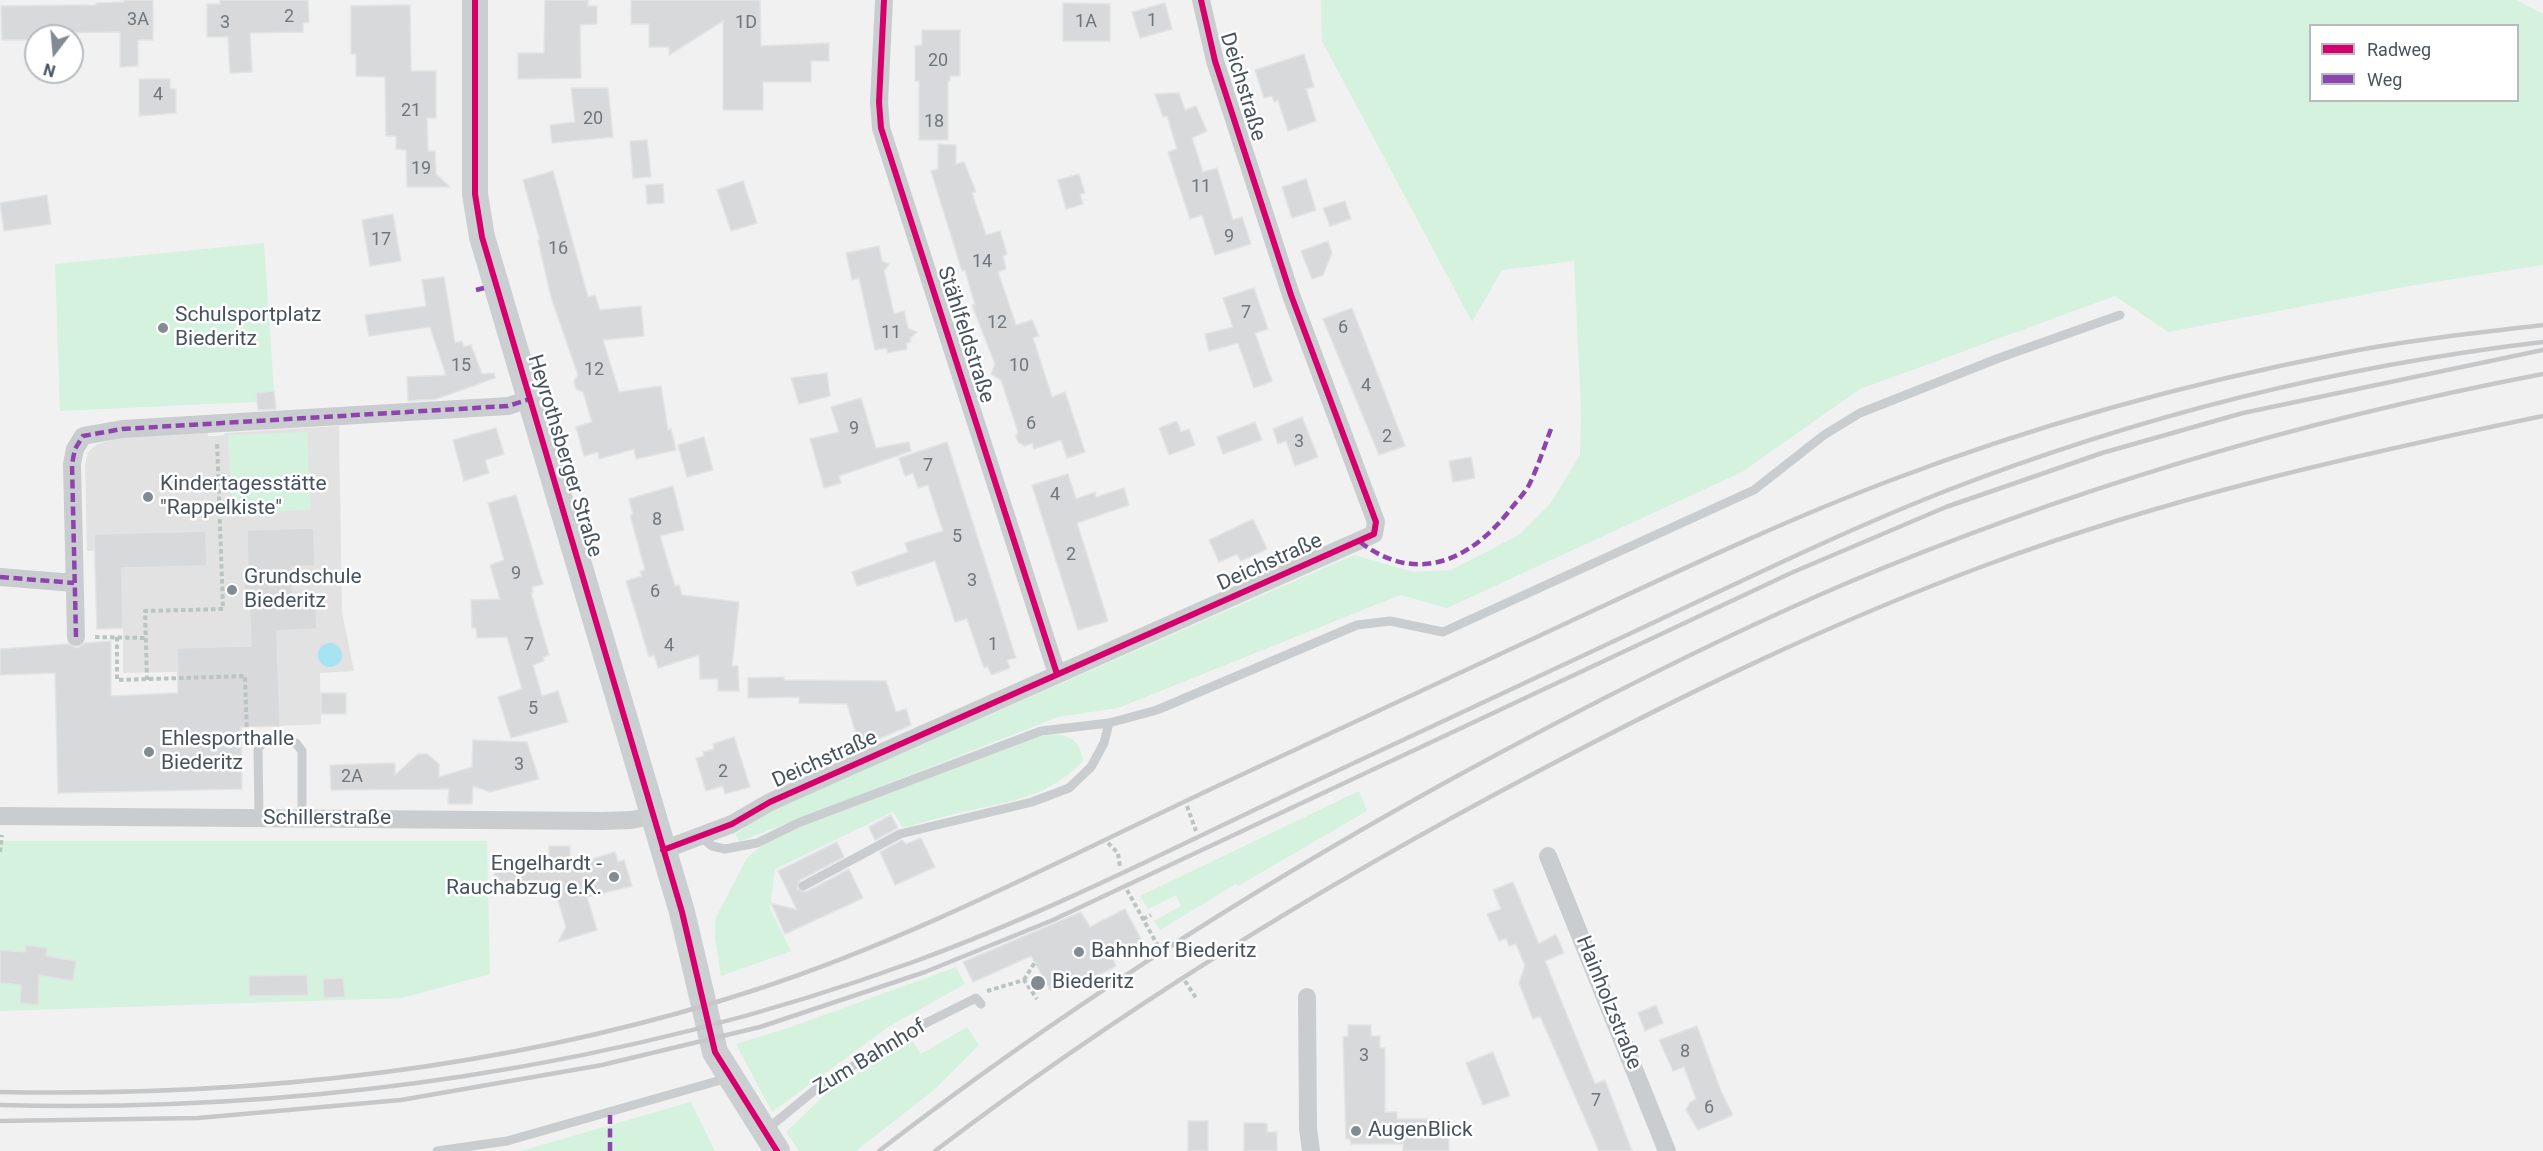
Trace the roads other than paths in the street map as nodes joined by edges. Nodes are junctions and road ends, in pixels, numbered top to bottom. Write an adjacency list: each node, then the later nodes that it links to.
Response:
1 (475, 0): 5 (street, Heyrothsberger Straße)
2 (884, 0): 9 (street, Stählfeldstraße)
3 (1201, 0): 9 (street, Deichstraße)
4 (2120, 315): 10 (lane)
5 (530, 399): 7 (street, Heyrothsberger Straße); 12 (street, Heyrothsberger Straße)
6 (0, 577): 7 (street)
7 (74, 583): 8 (street, Heyrothsberger Straße)
8 (76, 638)
9 (1058, 674): 15 (street, Deichstraße)
10 (1109, 723): 15 (lane); 18 (lane)
11 (0, 816): 13 (street, Schillerstraße)
12 (653, 816): 14 (street, Schillerstraße); 16 (street, Heyrothsberger Straße)
13 (259, 819): 14 (street, Schillerstraße); 14 (lane)
14 (302, 819)
15 (701, 837): 16 (street, Deichstraße)
16 (663, 850): 21 (street, Heyrothsberger Straße)
17 (1548, 856): 25 (street, Hainholzstraße)
18 (803, 886)
19 (1306, 997): 24 (street)
20 (979, 1001): 22 (lane, Zum Bahnhof)
21 (730, 1077): 22 (street, Heyrothsberger Straße); 23 (lane)
22 (771, 1141)
23 (437, 1151)
24 (1311, 1151)
25 (1667, 1151)

